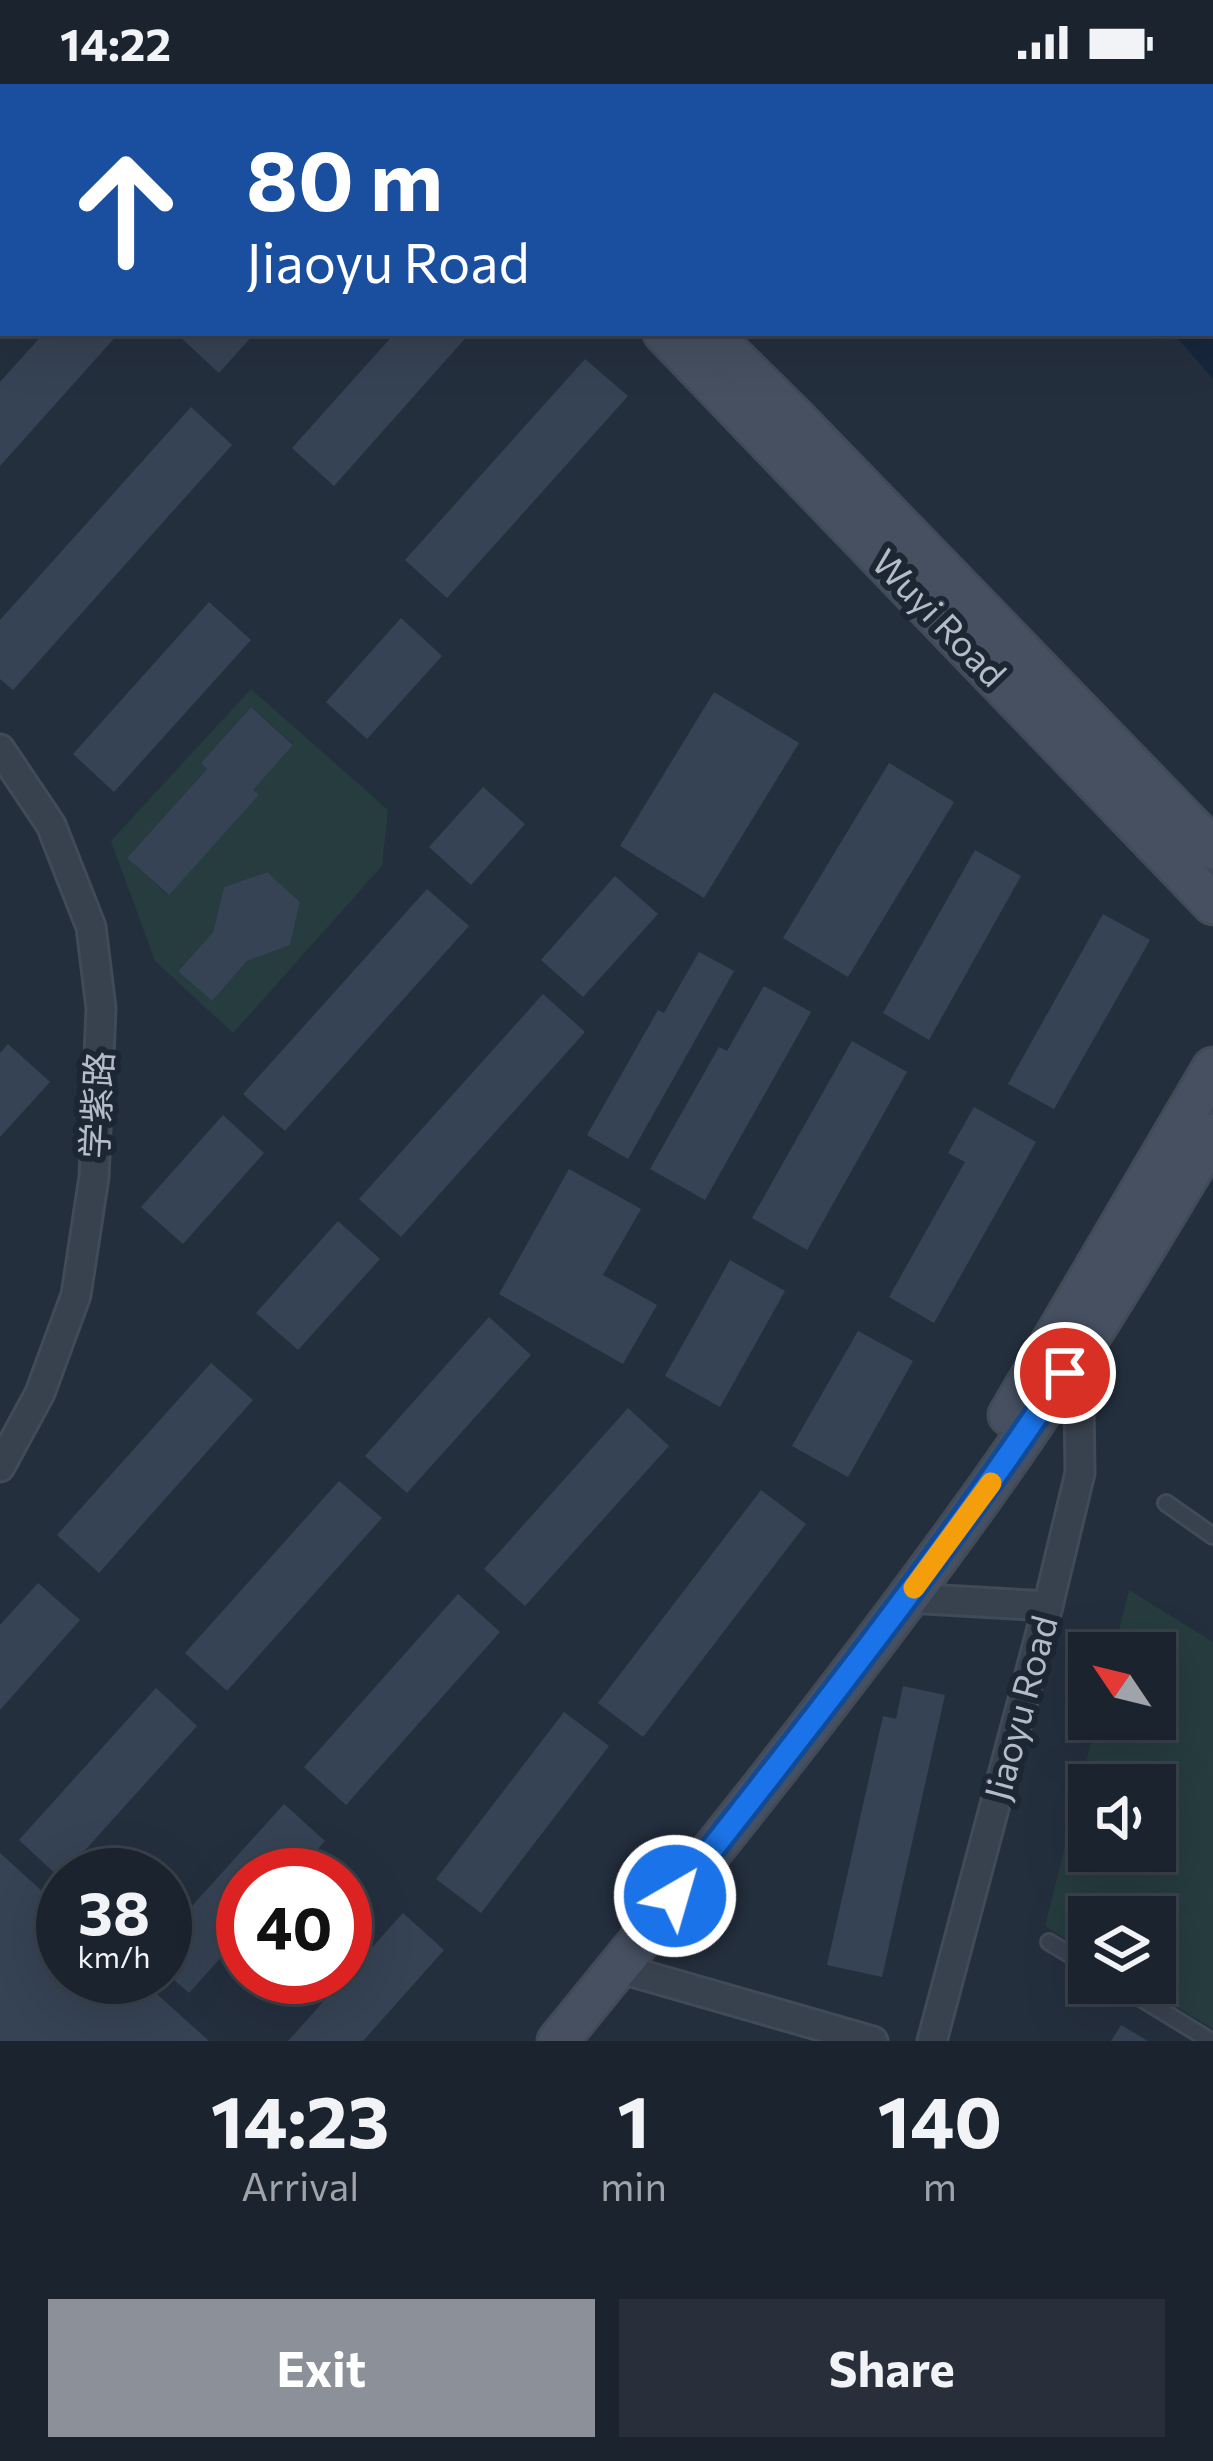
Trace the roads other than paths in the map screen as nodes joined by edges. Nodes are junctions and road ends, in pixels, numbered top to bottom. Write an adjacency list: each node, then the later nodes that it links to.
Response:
1 (667, 336): 5 (street, Wuyi Road)
2 (712, 336): 4 (street, Wuyi Road)
3 (0, 749): 9 (street, 学紫路)
4 (1213, 849)
5 (1213, 904)
6 (1213, 1068): 12 (street)
7 (1213, 1134): 8 (street)
8 (1065, 1373): 12 (street); 13 (street, Jiaoyu Road)
9 (0, 1467)
10 (1166, 1503): 11 (lane)
11 (1213, 1536)
12 (907, 1598): 13 (street); 16 (street)
13 (1048, 1606): 20 (street, Jiaoyu Road)
14 (1049, 1942): 15 (lane)
15 (1068, 1953)
16 (618, 1968): 18 (street); 19 (street)
17 (1150, 2004): 21 (lane)
18 (558, 2041)
19 (873, 2041)
20 (932, 2041)
21 (1211, 2041)

